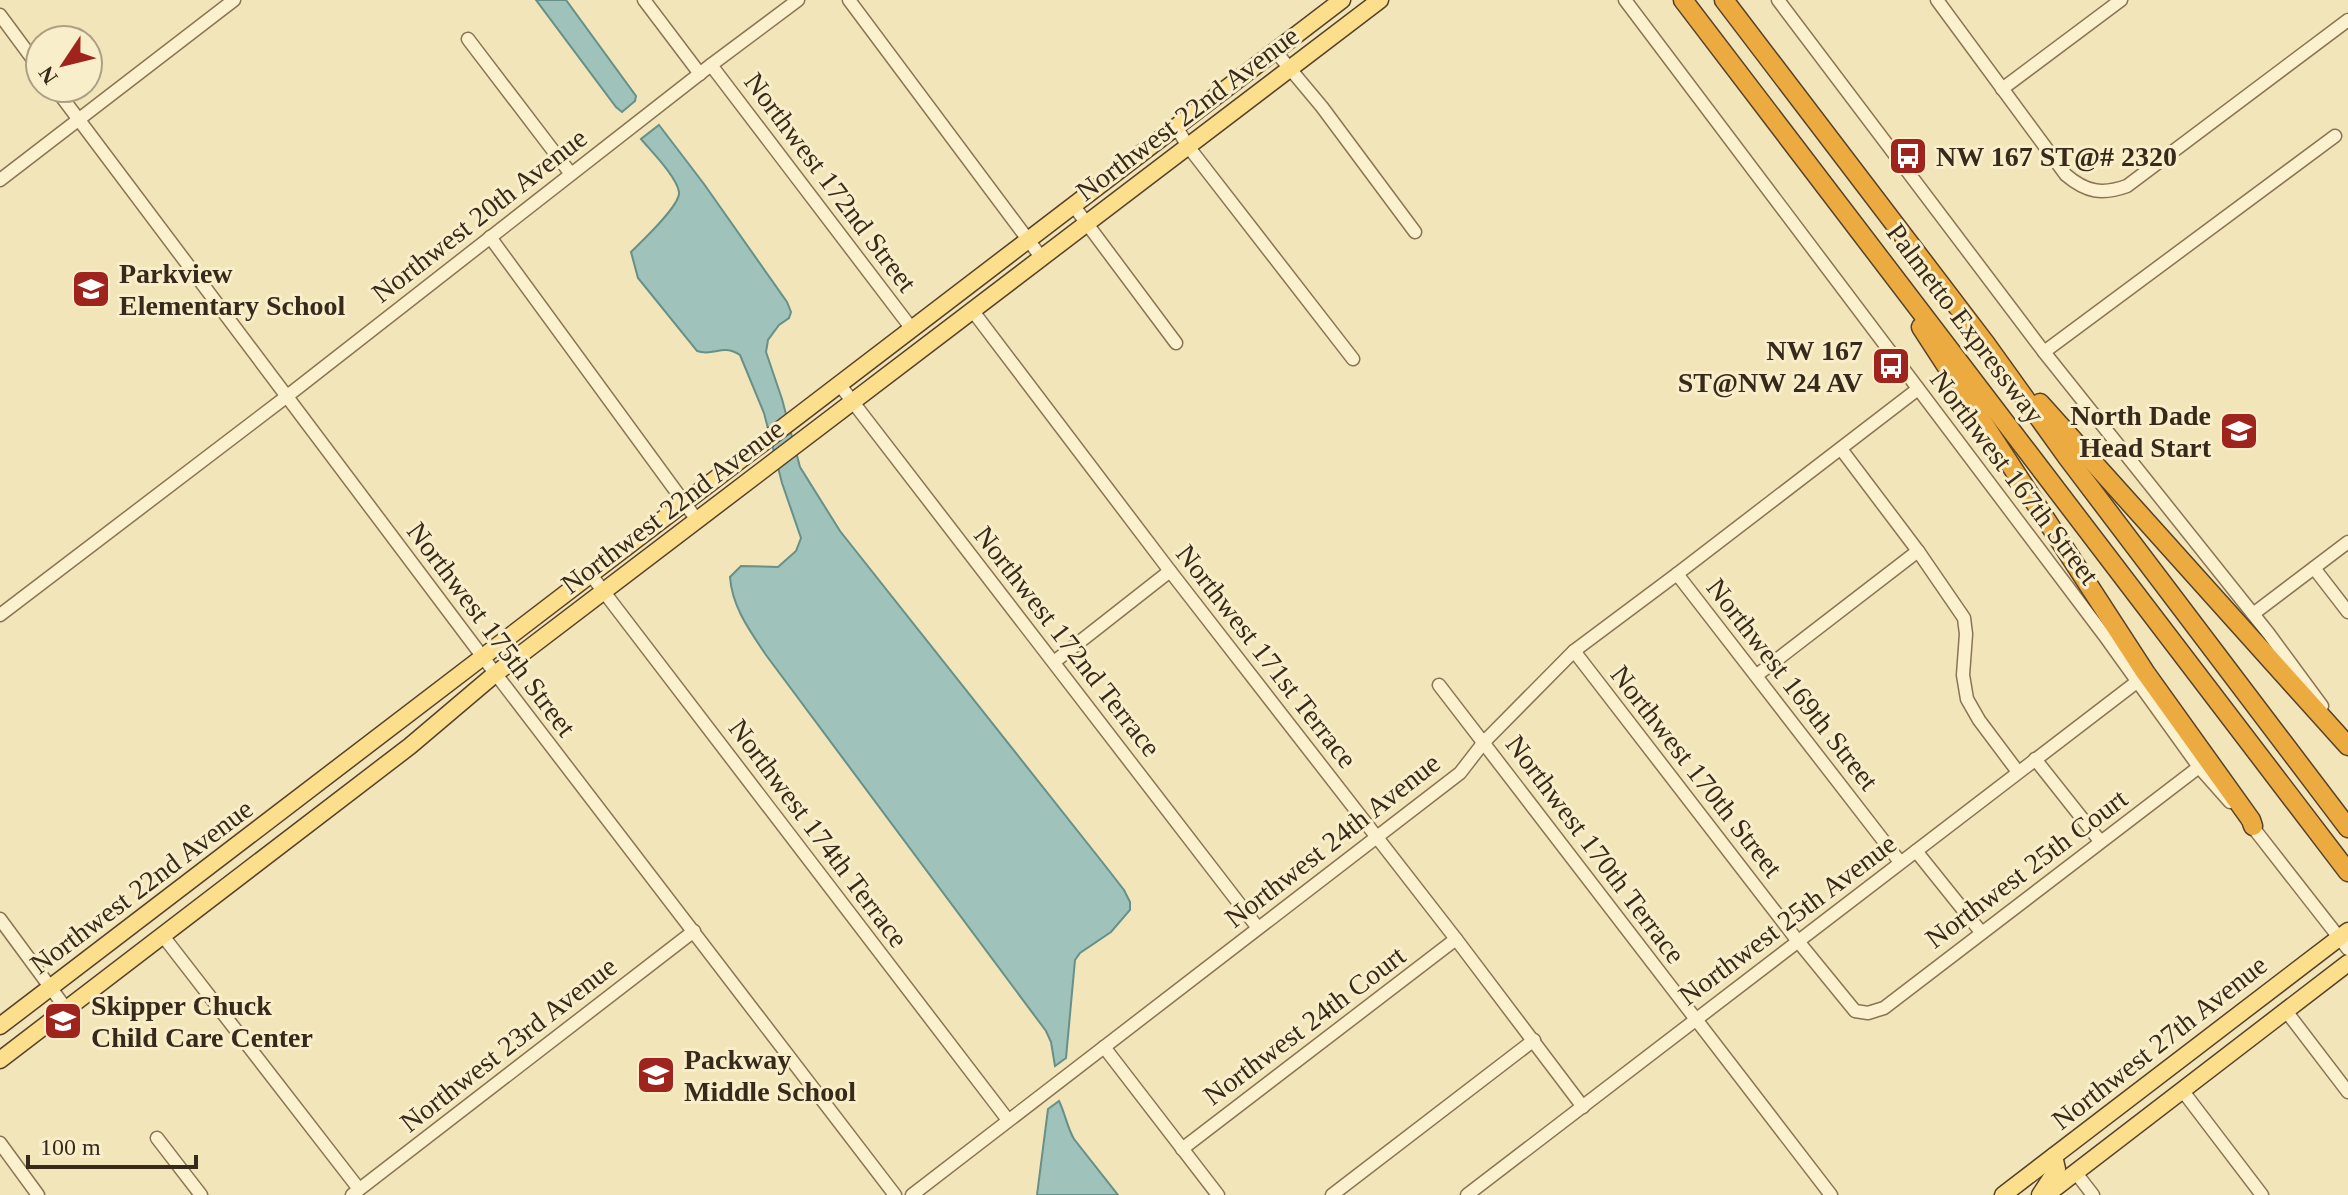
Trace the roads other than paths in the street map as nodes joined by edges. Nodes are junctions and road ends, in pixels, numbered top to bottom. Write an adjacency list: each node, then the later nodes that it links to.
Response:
1 (234, 0): 23 (street)
2 (644, 0): 20 (street, Northwest 172nd Street)
3 (798, 0): 18 (street, Northwest 20th Avenue)
4 (849, 0): 33 (street)
5 (1342, 0): 17 (main road, Northwest 22nd Avenue)
6 (1380, 0): 19 (main road, Northwest 22nd Avenue)
7 (1625, 0): 43 (street, Northwest 167th Street)
8 (1683, 0): 35 (highway, Palmetto Expressway)
9 (1724, 0): 39 (highway, Palmetto Expressway)
10 (1778, 0): 40 (street)
11 (1937, 0): 21 (street)
12 (2121, 0): 21 (street)
13 (0, 15): 16 (street)
14 (2348, 20): 21 (street)
15 (468, 39): 27 (street)
16 (24, 47)
17 (1276, 52): 19 (street); 24 (main road, Northwest 22nd Avenue)
18 (711, 65): 20 (street, Northwest 20th Avenue); 37 (street, Northwest 172nd Street)
19 (1289, 67): 26 (main road, Northwest 22nd Avenue); 31 (street)
20 (700, 74): 27 (street, Northwest 20th Avenue)
21 (2002, 89)
22 (66, 104): 23 (street, Northwest 175th Street)
23 (78, 120): 28 (street); 44 (street, Northwest 175th Street)
24 (1176, 126): 26 (street); 29 (main road, Northwest 22nd Avenue)
25 (2335, 136): 40 (street)
26 (1187, 145): 30 (main road, Northwest 22nd Avenue); 41 (street)
27 (571, 174): 32 (street, Northwest 20th Avenue)
28 (0, 180)
29 (1073, 205): 30 (street); 33 (main road, Northwest 22nd Avenue)
30 (1087, 222): 34 (main road, Northwest 22nd Avenue); 38 (street)
31 (1415, 232)
32 (490, 237): 44 (street, Northwest 20th Avenue); 47 (street)
33 (1027, 239): 34 (street); 37 (main road, Northwest 22nd Avenue)
34 (1041, 257): 36 (main road, Northwest 22nd Avenue)
35 (1885, 261): 71 (highway); 77 (highway, Palmetto Expressway)
36 (972, 310): 45 (main road, Northwest 22nd Avenue); 52 (street, Northwest 171st Terrace)
37 (912, 329): 42 (main road, Northwest 22nd Avenue)
38 (1176, 343)
39 (1986, 344): 67 (highway); 72 (highway, Palmetto Expressway)
40 (2044, 352): 57 (street)
41 (1353, 359)
42 (839, 384): 45 (street, Northwest 172nd Terrace); 47 (main road, Northwest 22nd Avenue)
43 (1918, 389): 46 (street, Northwest 24th Avenue); 64 (street, Northwest 167th Street)
44 (286, 397): 58 (street, Northwest 20th Avenue); 60 (street, Northwest 175th Street)
45 (853, 401): 48 (main road, Northwest 22nd Avenue); 61 (street, Northwest 172nd Terrace)
46 (1841, 449): 50 (street); 53 (street, Northwest 24th Avenue)
47 (684, 501): 48 (street); 54 (main road, Northwest 22nd Avenue)
48 (697, 520): 55 (main road, Northwest 22nd Avenue)
49 (2348, 542): 51 (street)
50 (1918, 551): 63 (street); 70 (street)
51 (2314, 568): 56 (street); 57 (street)
52 (1170, 571): 61 (street); 73 (street, Northwest 171st Terrace)
53 (1677, 574): 59 (street, Northwest 24th Avenue); 63 (street, Northwest 169th Street)
54 (591, 575): 55 (street, Northwest 174th Terrace); 60 (main road, Northwest 22nd Avenue)
55 (603, 591): 62 (main road, Northwest 22nd Avenue); 99 (street, Northwest 174th Terrace)
56 (2348, 612)
57 (2253, 614): 67 (street)
58 (0, 615)
59 (1574, 651): 66 (street, Northwest 24th Avenue); 85 (street, Northwest 170th Street)
60 (482, 656): 62 (street, Northwest 175th Street); 87 (main road, Northwest 22nd Avenue)
61 (1054, 662): 79 (street, Northwest 172nd Terrace)
62 (495, 674): 80 (street, Northwest 175th Street); 82 (main road, Northwest 22nd Avenue)
63 (1757, 675): 76 (street, Northwest 169th Street)
64 (2138, 681): 68 (street, Northwest 25th Avenue); 69 (street, Northwest 167th Street)
65 (1439, 685): 66 (street, Northwest 170th Terrace)
66 (1484, 742): 73 (street, Northwest 24th Avenue); 91 (street, Northwest 170th Terrace)
67 (2348, 746)
68 (2035, 759): 70 (street, Northwest 25th Avenue); 74 (street)
69 (2199, 767): 71 (street, Northwest 167th Street); 74 (street, Northwest 25th Court)
70 (2018, 772): 75 (street, Northwest 25th Avenue)
71 (2253, 826): 84 (street, Northwest 167th Street)
72 (2348, 828)
73 (1377, 839): 79 (street, Northwest 24th Avenue); 83 (street, Northwest 171st Terrace)
74 (2100, 841): 81 (street, Northwest 25th Court)
75 (1916, 851): 76 (street, Northwest 25th Avenue); 81 (street)
76 (1900, 862): 85 (street, Northwest 25th Avenue)
77 (2348, 872)
78 (0, 919): 87 (street)
79 (1258, 928): 94 (street, Northwest 24th Avenue)
80 (694, 931): 106 (street, Northwest 23rd Avenue); 109 (street, Northwest 175th Street)
81 (1981, 932): 88 (street, Northwest 25th Court)
82 (163, 936): 89 (main road, Northwest 22nd Avenue); 106 (street)
83 (1456, 939): 93 (street, Northwest 171st Terrace); 103 (street, Northwest 24th Court)
84 (2345, 939): 100 (main road, Northwest 27th Avenue)
85 (1797, 940): 88 (street, Northwest 170th Street); 91 (street, Northwest 25th Avenue)
86 (2348, 963): 90 (main road, Northwest 27th Avenue)
87 (50, 988): 89 (street); 92 (main road, Northwest 22nd Avenue)
88 (1884, 1008)
89 (67, 1010): 95 (main road, Northwest 22nd Avenue)
90 (2286, 1011): 96 (main road, Northwest 27th Avenue); 97 (street)
91 (1695, 1019): 98 (street, Northwest 25th Avenue); 114 (street, Northwest 170th Terrace)
92 (0, 1026)
93 (1534, 1040): 98 (street, Northwest 171st Terrace); 112 (street)
94 (1104, 1047): 99 (street, Northwest 24th Avenue); 103 (street)
95 (0, 1060)
96 (2182, 1090): 105 (main road, Northwest 27th Avenue); 118 (street)
97 (2348, 1092)
98 (1583, 1107): 113 (street, Northwest 25th Avenue)
99 (1008, 1120): 110 (street, Northwest 24th Avenue)
100 (2096, 1125): 104 (main road, Northwest 27th Avenue); 105 (main road)
101 (157, 1138): 108 (street)
102 (0, 1143): 107 (street)
103 (1182, 1149): 111 (street)
104 (2054, 1156): 115 (main road, Northwest 27th Avenue); 116 (main road)
105 (2076, 1173): 116 (main road, Northwest 27th Avenue); 117 (street)
106 (355, 1192)
107 (38, 1195)
108 (201, 1195)
109 (895, 1195)
110 (912, 1195)
111 (1218, 1195)
112 (1332, 1195)
113 (1467, 1195)
114 (1831, 1195)
115 (2003, 1195)
116 (2043, 1195)
117 (2093, 1195)
118 (2262, 1195)

